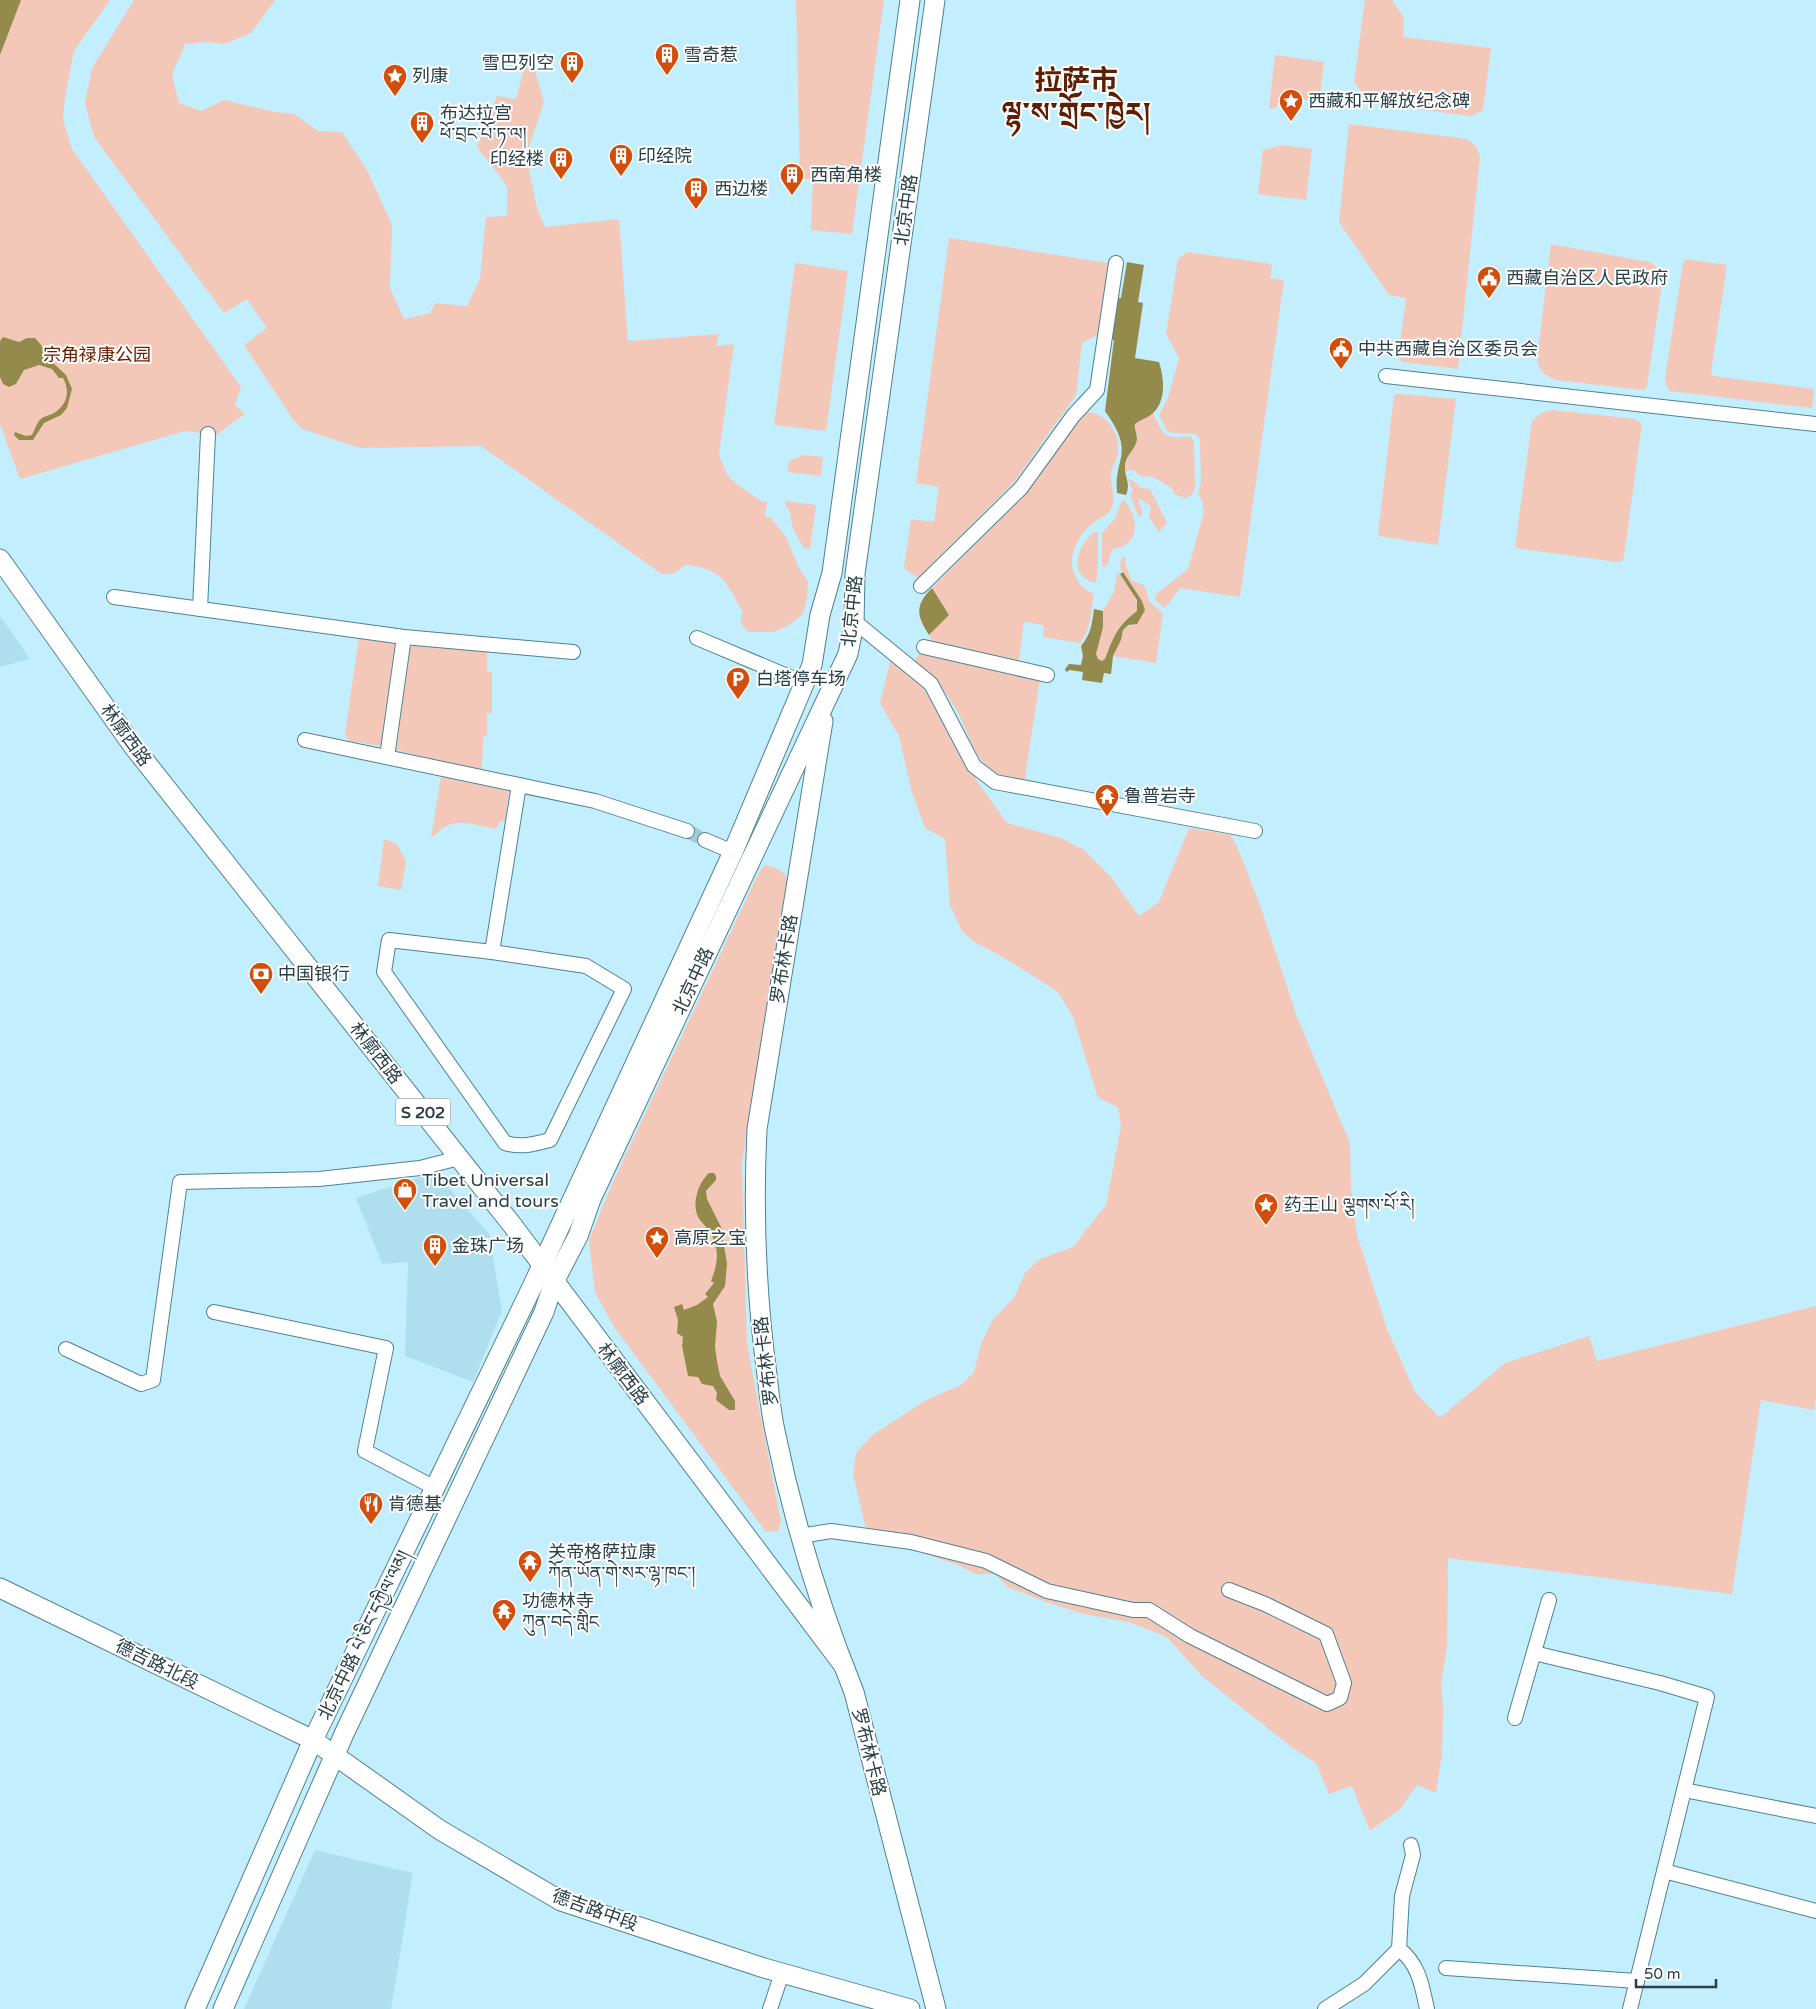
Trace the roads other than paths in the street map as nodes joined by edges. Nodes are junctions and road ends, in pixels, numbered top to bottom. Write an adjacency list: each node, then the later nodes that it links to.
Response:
1 (910, 0): 17 (main road, 北京中路)
2 (935, 0): 11 (main road, 北京中路)
3 (1116, 263): 8 (street)
4 (1386, 376): 5 (street)
5 (1815, 424)
6 (208, 434): 10 (street)
7 (0, 559): 27 (main road, 林廓西路 / S 202)
8 (921, 586)
9 (114, 597): 10 (street)
10 (200, 609): 12 (street)
11 (854, 620): 18 (main road, 北京中路); 23 (street)
12 (404, 636): 15 (street); 20 (street)
13 (697, 638): 17 (street)
14 (924, 647): 16 (street)
15 (574, 652)
16 (1047, 675)
17 (806, 684): 25 (main road, 北京中路)
18 (828, 697): 29 (main road, 北京中路); 33 (main road, 罗布林卡路)
19 (305, 740): 20 (street)
20 (387, 757): 21 (street)
21 (519, 785): 22 (street); 26 (street)
22 (687, 831)
23 (1255, 831)
24 (705, 840): 25 (street)
25 (733, 852): 28 (main road, 北京中路)
26 (492, 952): 26 (street)
27 (459, 1158): 28 (main road, 林廓西路 / S 202); 31 (street)
28 (541, 1265): 29 (main road, 林廓西路 / S 202); 32 (main road, 北京中路 པེ་ཅིང་དཀྱིལ་ལམ།)
29 (554, 1282): 38 (main road, 林廓西路 / S 202); 41 (main road, 北京中路 པེ་ཅིང་དཀྱིལ་ལམ།)
30 (214, 1312): 32 (street)
31 (66, 1349)
32 (435, 1488): 40 (main road, 北京中路 པེ་ཅིང་དཀྱིལ་ལམ།)
33 (800, 1536): 35 (street); 38 (main road, 罗布林卡路)
34 (0, 1588): 40 (main road, 德吉路北段)
35 (1229, 1590)
36 (1549, 1600): 37 (street)
37 (1534, 1653): 39 (street); 42 (street)
38 (844, 1666): 55 (main road, 罗布林卡路)
39 (1515, 1718)
40 (314, 1740): 41 (main road, 德吉路中段); 51 (main road, 北京中路 པེ་ཅིང་དཀྱིལ་ལམ།)
41 (335, 1755): 49 (main road, 德吉路中段); 52 (main road, 北京中路 པེ་ཅིང་དཀྱིལ་ལམ།)
42 (1684, 1790): 43 (street); 45 (street)
43 (1816, 1816)
44 (1411, 1845): 47 (street)
45 (1664, 1871): 46 (street); 50 (street)
46 (1816, 1911)
47 (1399, 1949): 56 (street); 57 (street)
48 (1446, 1968): 50 (street)
49 (782, 1973): 53 (street); 54 (main road, 德吉路中段)
50 (1637, 1981): 58 (street)
51 (195, 2009)
52 (223, 2009)
53 (770, 2009)
54 (910, 2009)
55 (936, 2009)
56 (1325, 2009)
57 (1427, 2009)
58 (1630, 2009)

